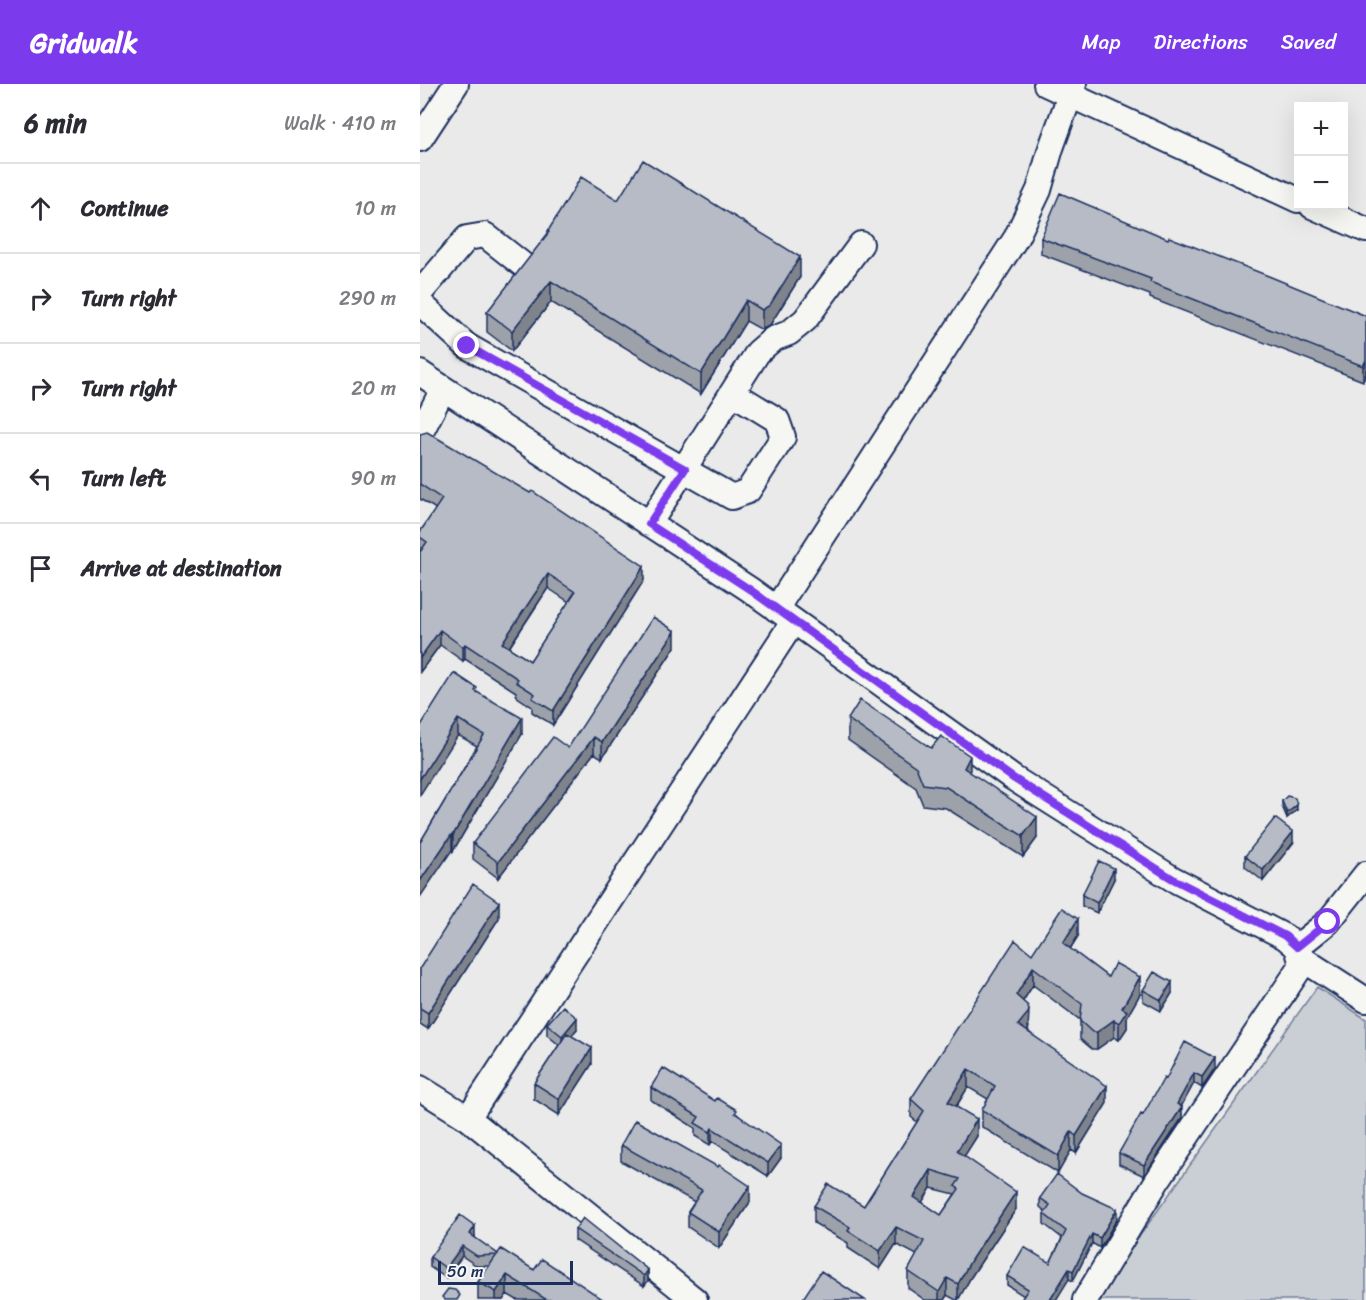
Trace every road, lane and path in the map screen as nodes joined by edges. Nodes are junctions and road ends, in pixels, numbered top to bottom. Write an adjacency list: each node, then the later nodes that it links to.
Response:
1 (456, 84): 4 (street)
2 (1046, 84): 3 (street)
3 (1072, 90): 5 (street); 18 (street)
4 (420, 139)
5 (1294, 198)
6 (1321, 210): 7 (street)
7 (1366, 230)
8 (861, 244): 14 (street)
9 (523, 265): 10 (street)
10 (420, 293)
11 (420, 303): 16 (street)
12 (420, 373): 13 (street)
13 (443, 389): 15 (street); 17 (street)
14 (733, 393): 16 (street); 16 (street)
15 (420, 434)
16 (685, 469): 17 (street)
17 (649, 524): 18 (street)
18 (785, 616): 20 (street); 23 (street)
19 (1366, 874): 20 (street)
20 (1299, 952): 21 (street); 25 (street)
21 (1366, 1000)
22 (420, 1088): 23 (street)
23 (468, 1118): 24 (street)
24 (695, 1300)
25 (1084, 1300)

